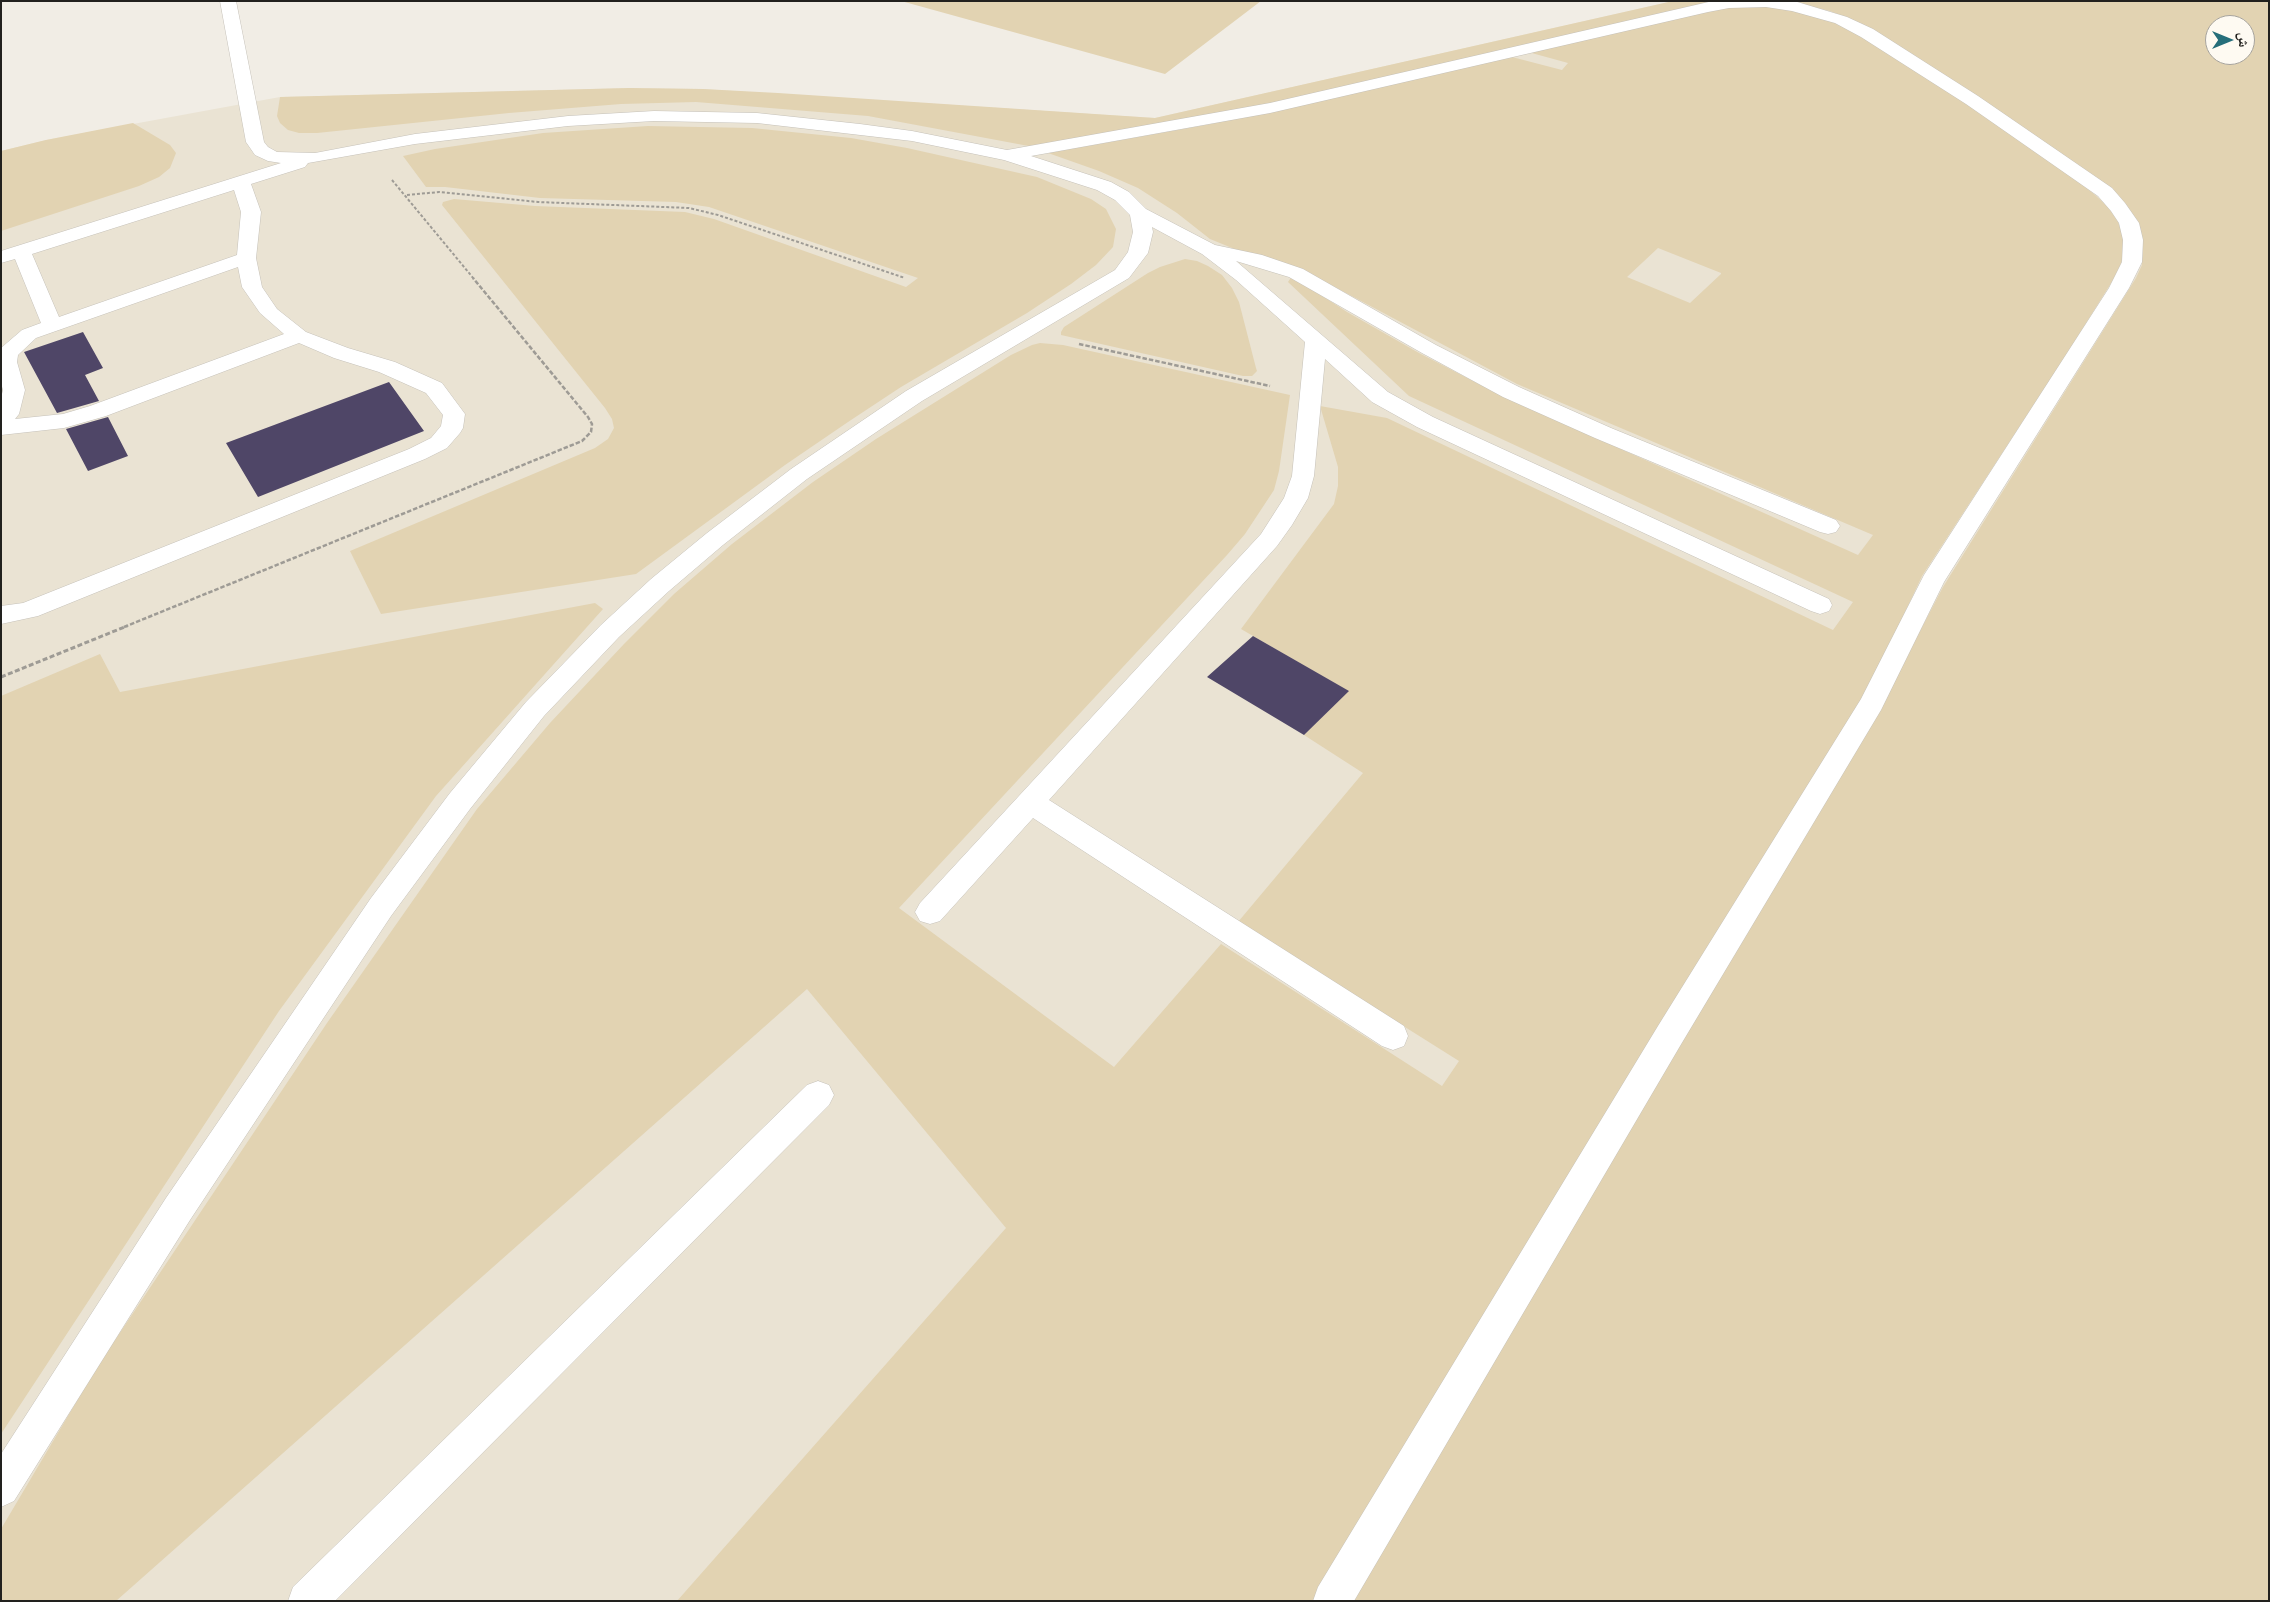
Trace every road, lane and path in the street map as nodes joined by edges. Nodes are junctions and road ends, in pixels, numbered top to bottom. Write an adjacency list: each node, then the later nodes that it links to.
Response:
1 (228, 1): 3 (lane)
2 (1007, 155): 3 (lane); 6 (lane); 28 (lane)
3 (315, 158): 4 (lane)
4 (240, 181): 8 (lane); 10 (lane)
5 (406, 196): 11 (path)
6 (1139, 213): 7 (lane); 13 (lane)
7 (1209, 250): 15 (lane); 19 (lane)
8 (21, 251): 9 (lane); 12 (lane)
9 (1, 257)
10 (246, 258): 12 (lane); 14 (lane)
11 (904, 278)
12 (52, 324): 17 (lane)
13 (1019, 334): 16 (path); 26 (lane)
14 (299, 336): 18 (lane); 21 (lane)
15 (1316, 340): 16 (lane); 20 (lane)
16 (1310, 395): 22 (lane)
17 (1, 422)
18 (1, 428)
19 (1828, 526)
20 (1820, 605)
21 (1, 615)
22 (1030, 802): 23 (lane); 24 (lane)
23 (930, 912)
24 (1393, 1036)
25 (818, 1095): 27 (lane)
26 (1, 1488)
27 (307, 1601)
28 (1332, 1601)

